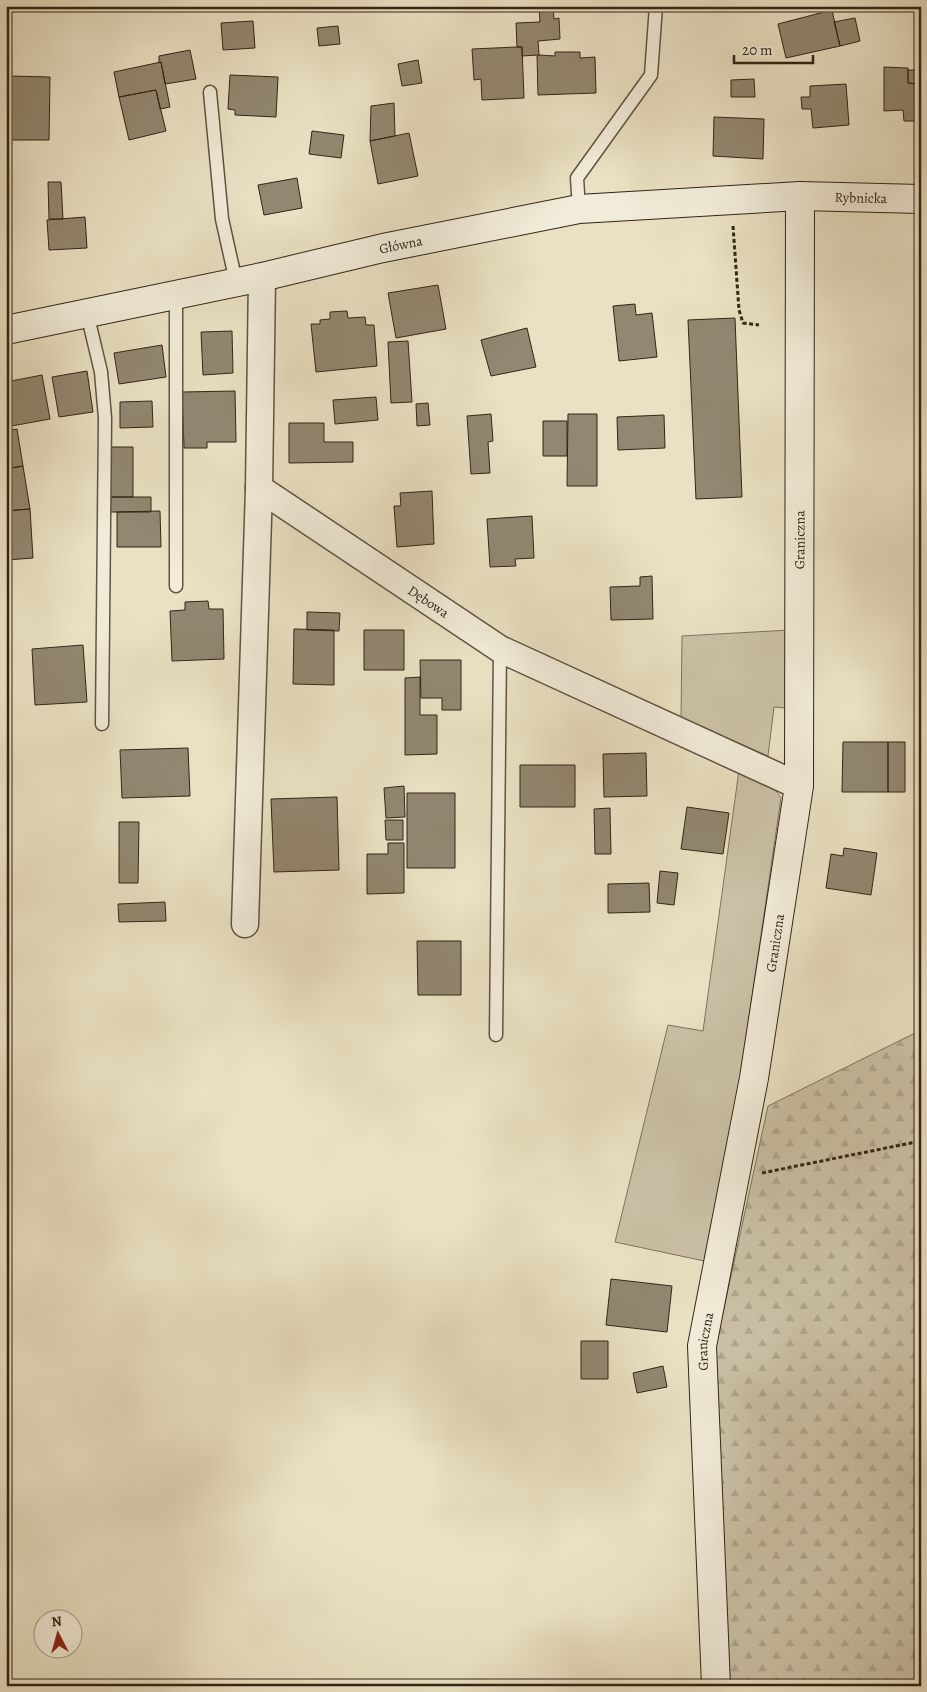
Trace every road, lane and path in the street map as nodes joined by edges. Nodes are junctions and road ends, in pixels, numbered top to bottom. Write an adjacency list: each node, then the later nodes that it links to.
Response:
1 (656, 6): 6 (lane)
2 (210, 92): 7 (lane)
3 (800, 196): 4 (street, Rybnicka); 5 (street, Główna); 16 (street, Graniczna)
4 (921, 199)
5 (732, 200): 6 (street, Główna); 10 (path)
6 (579, 209): 7 (street, Główna)
7 (249, 280): 8 (street, Główna); 12 (street)
8 (176, 295): 9 (street, Główna); 13 (lane)
9 (87, 313): 11 (street, Główna); 15 (lane)
10 (759, 325)
11 (6, 330)
12 (259, 488): 14 (street, Dębowa); 17 (street)
13 (176, 586)
14 (500, 649): 16 (street, Dębowa); 18 (lane)
15 (102, 724)
16 (799, 786): 20 (street, Graniczna)
17 (245, 924)
18 (496, 1035)
19 (921, 1141): 20 (path)
20 (735, 1179): 21 (street, Graniczna)
21 (716, 1686)

